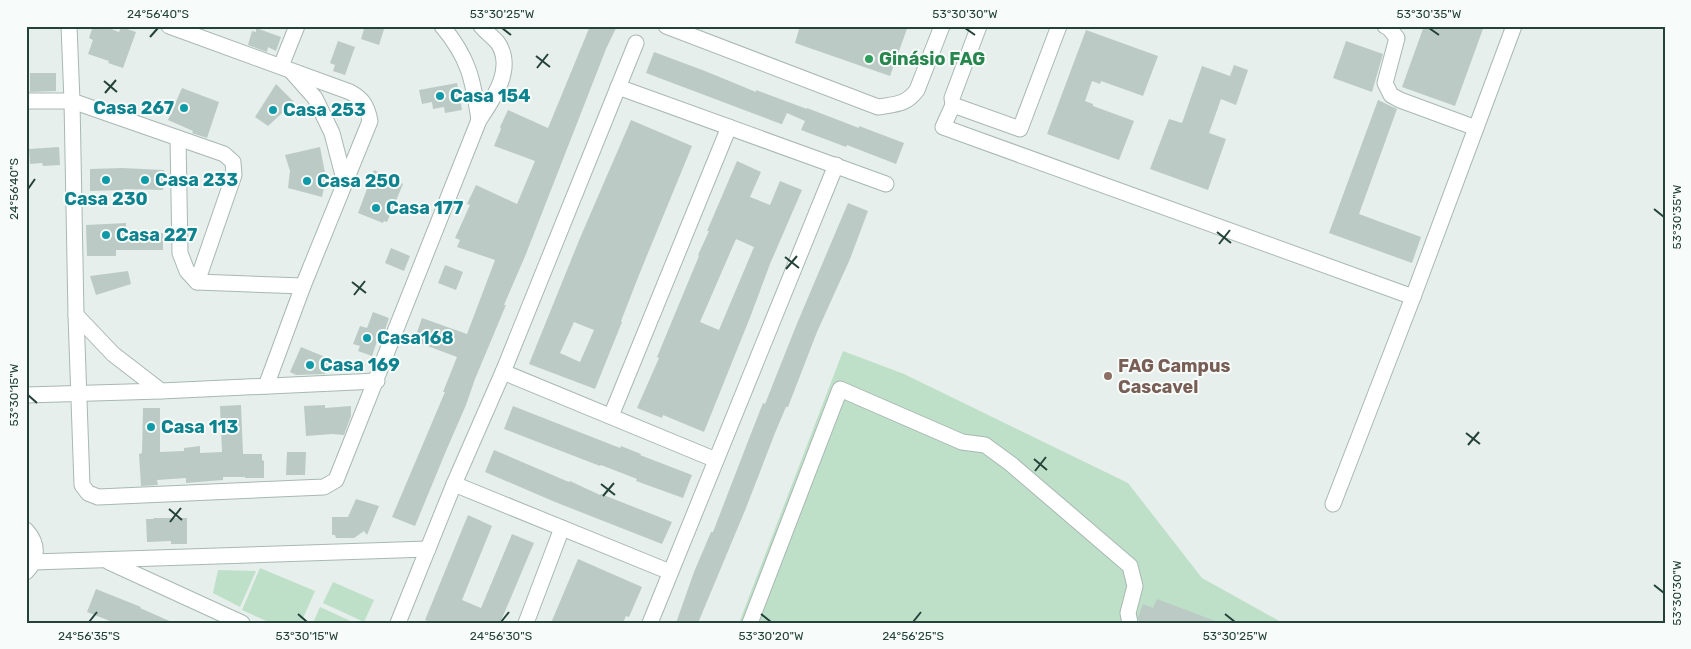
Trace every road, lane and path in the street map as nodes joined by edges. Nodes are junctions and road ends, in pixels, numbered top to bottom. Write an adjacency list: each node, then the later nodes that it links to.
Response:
1 (69, 26): 16 (street)
2 (169, 26): 13 (street)
3 (297, 26): 13 (street)
4 (442, 26): 19 (street)
5 (481, 26): 19 (street)
6 (666, 26): 7 (street)
7 (942, 26)
8 (979, 26): 17 (street)
9 (1059, 26): 22 (street)
10 (1385, 26): 21 (street)
11 (1514, 26): 21 (street)
12 (636, 44): 14 (street)
13 (285, 68): 27 (street); 27 (street)
14 (618, 87): 20 (street); 33 (street)
15 (26, 101): 16 (street)
16 (72, 101): 23 (street); 32 (street)
17 (953, 105): 18 (street); 24 (street)
18 (989, 118): 22 (street); 24 (street)
19 (480, 120): 34 (street)
20 (729, 127): 26 (street); 39 (street)
21 (1476, 128): 31 (street)
22 (1020, 130): 25 (street)
23 (178, 138): 29 (street); 29 (street)
24 (980, 141): 25 (street)
25 (1011, 152): 31 (street)
26 (836, 166): 28 (street); 40 (street)
27 (346, 183): 30 (street)
28 (886, 184)
29 (197, 282): 30 (street)
30 (303, 286): 35 (street)
31 (1413, 297): 42 (street)
32 (76, 315): 36 (street); 37 (street)
33 (503, 372): 39 (street); 41 (street)
34 (377, 381): 35 (street); 37 (street)
35 (266, 386): 36 (street)
36 (161, 391): 37 (street)
37 (79, 393): 38 (street)
38 (26, 395)
39 (611, 416): 40 (street)
40 (716, 460): 49 (street)
41 (454, 484): 43 (street); 45 (street)
42 (1332, 504)
43 (562, 528): 49 (street); 53 (street)
44 (26, 530): 48 (street)
45 (428, 549): 46 (street); 52 (street)
46 (159, 558): 47 (street); 50 (street)
47 (105, 560): 48 (street); 50 (street)
48 (30, 567)
49 (670, 572): 54 (street)
50 (156, 584): 51 (street)
51 (242, 623)
52 (398, 623)
53 (526, 623)
54 (650, 623)
55 (750, 623): 56 (street)
56 (1130, 623)

